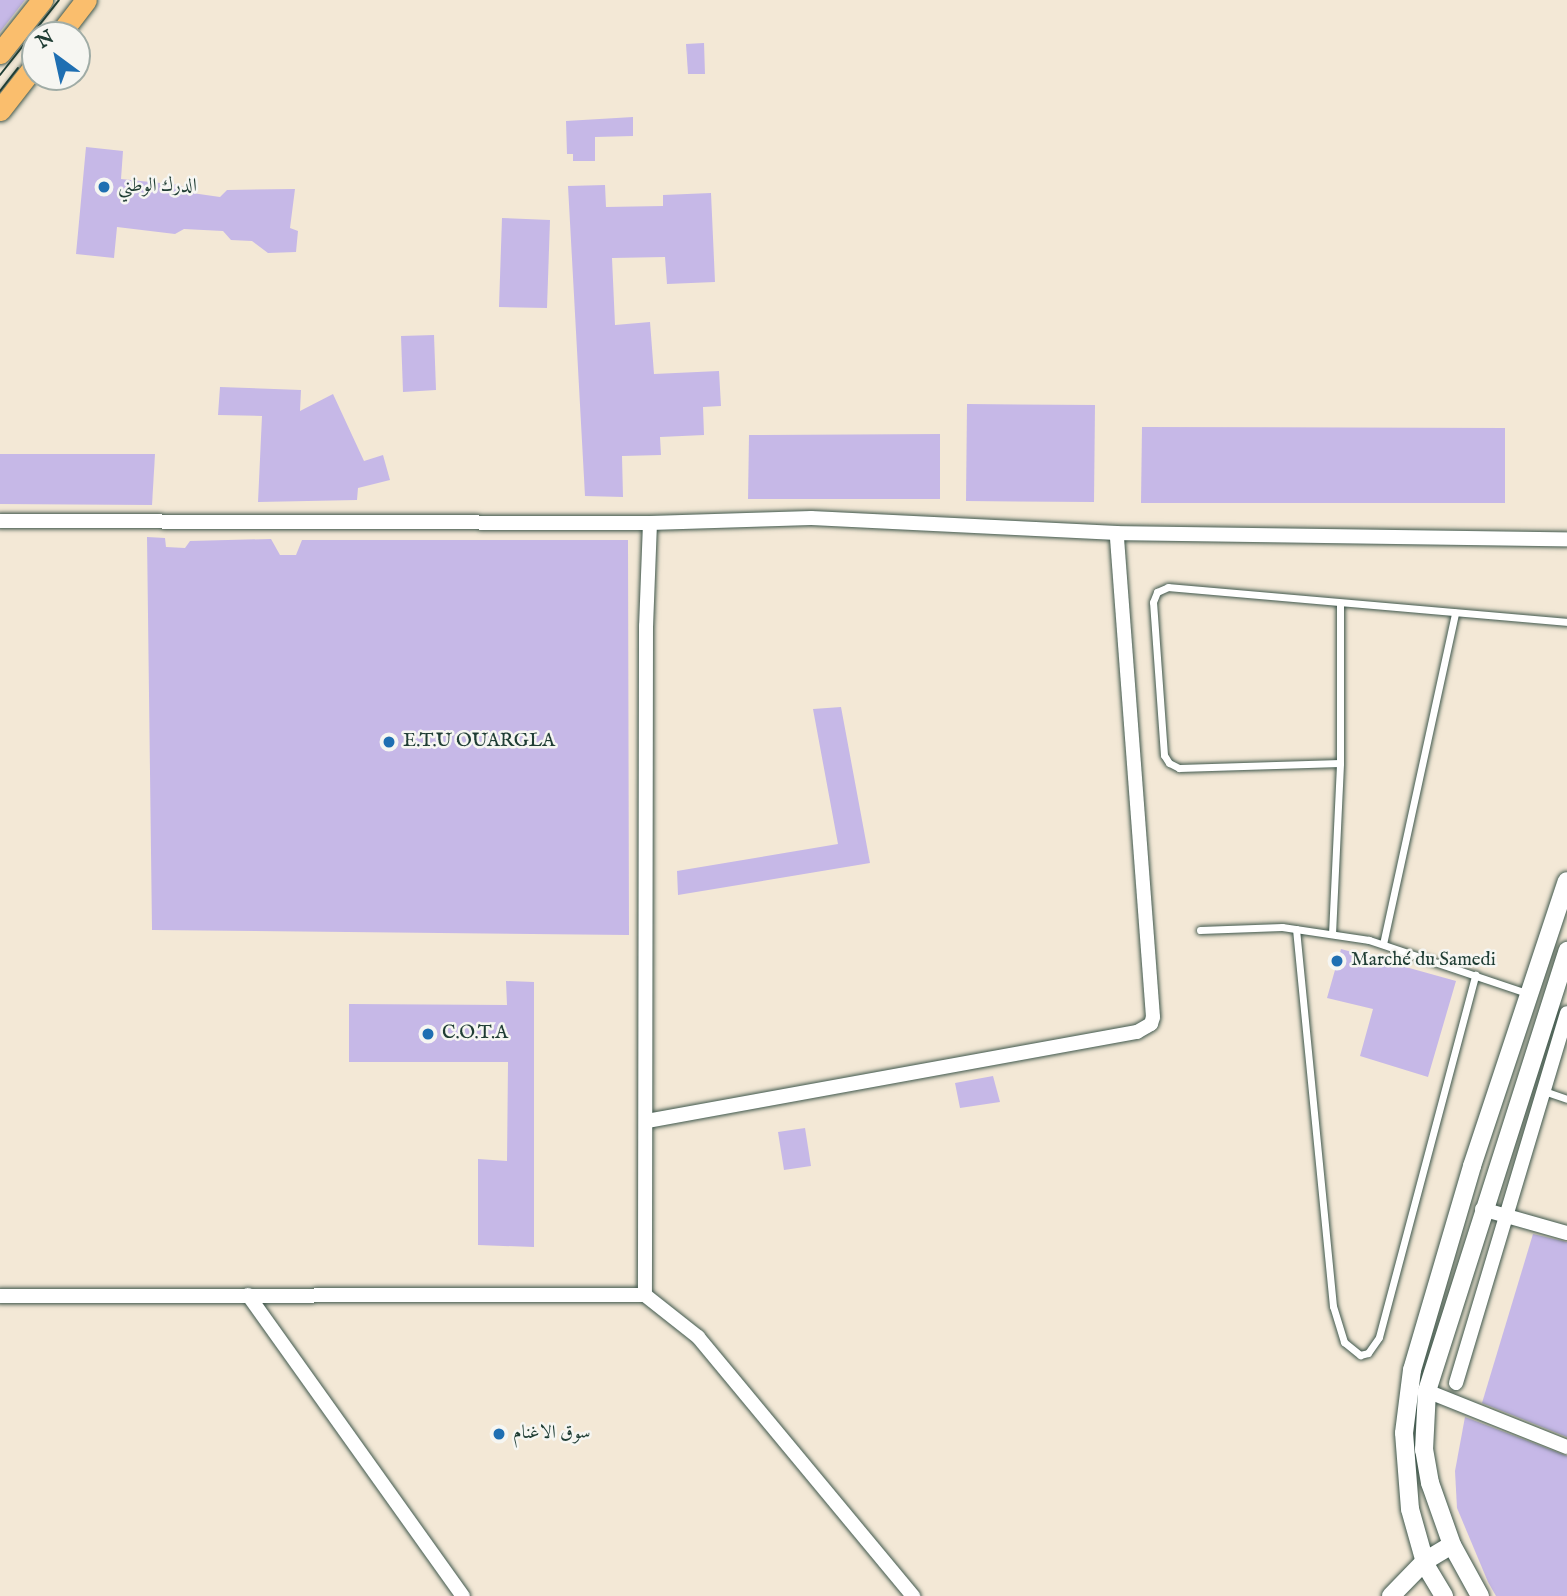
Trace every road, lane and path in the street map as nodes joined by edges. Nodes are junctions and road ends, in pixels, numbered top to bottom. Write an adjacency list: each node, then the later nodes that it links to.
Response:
1 (42, 0): 4 (main road)
2 (86, 0): 3 (main road)
3 (70, 21)
4 (0, 53)
5 (21, 83): 6 (main road)
6 (0, 110)
7 (0, 521): 8 (street)
8 (650, 523): 9 (street); 30 (street)
9 (1116, 533): 10 (street); 30 (street)
10 (1567, 539)
11 (1340, 603): 12 (lane); 14 (lane); 14 (lane)
12 (1455, 613): 13 (lane); 19 (lane)
13 (1567, 622)
14 (1340, 763): 18 (lane)
15 (1567, 881): 21 (street)
16 (1296, 929): 17 (lane); 18 (lane); 23 (lane)
17 (1200, 930)
18 (1332, 934): 19 (lane)
19 (1383, 944): 23 (lane)
20 (1567, 951): 22 (street)
21 (1540, 964): 22 (street); 24 (street)
22 (1564, 971): 27 (street)
23 (1475, 975): 24 (lane)
24 (1530, 994): 26 (street)
25 (1567, 1013): 28 (street)
26 (1502, 1076): 27 (street); 41 (street)
27 (1525, 1084): 28 (street); 31 (street)
28 (1544, 1091): 29 (lane); 32 (street)
29 (1567, 1099)
30 (647, 1121): 35 (street)
31 (1482, 1209): 32 (street); 38 (street)
32 (1506, 1216): 33 (street); 37 (street)
33 (1567, 1233)
34 (248, 1295): 35 (street); 36 (street); 44 (street)
35 (645, 1295): 45 (street)
36 (0, 1296)
37 (1456, 1383)
38 (1427, 1391): 39 (street); 40 (street)
39 (1567, 1447)
40 (1452, 1545): 41 (street); 42 (street)
41 (1425, 1561): 43 (street); 46 (street)
42 (1470, 1579): 43 (street); 47 (street)
43 (1440, 1595)
44 (463, 1596)
45 (913, 1596)
46 (1391, 1596)
47 (1480, 1596)

